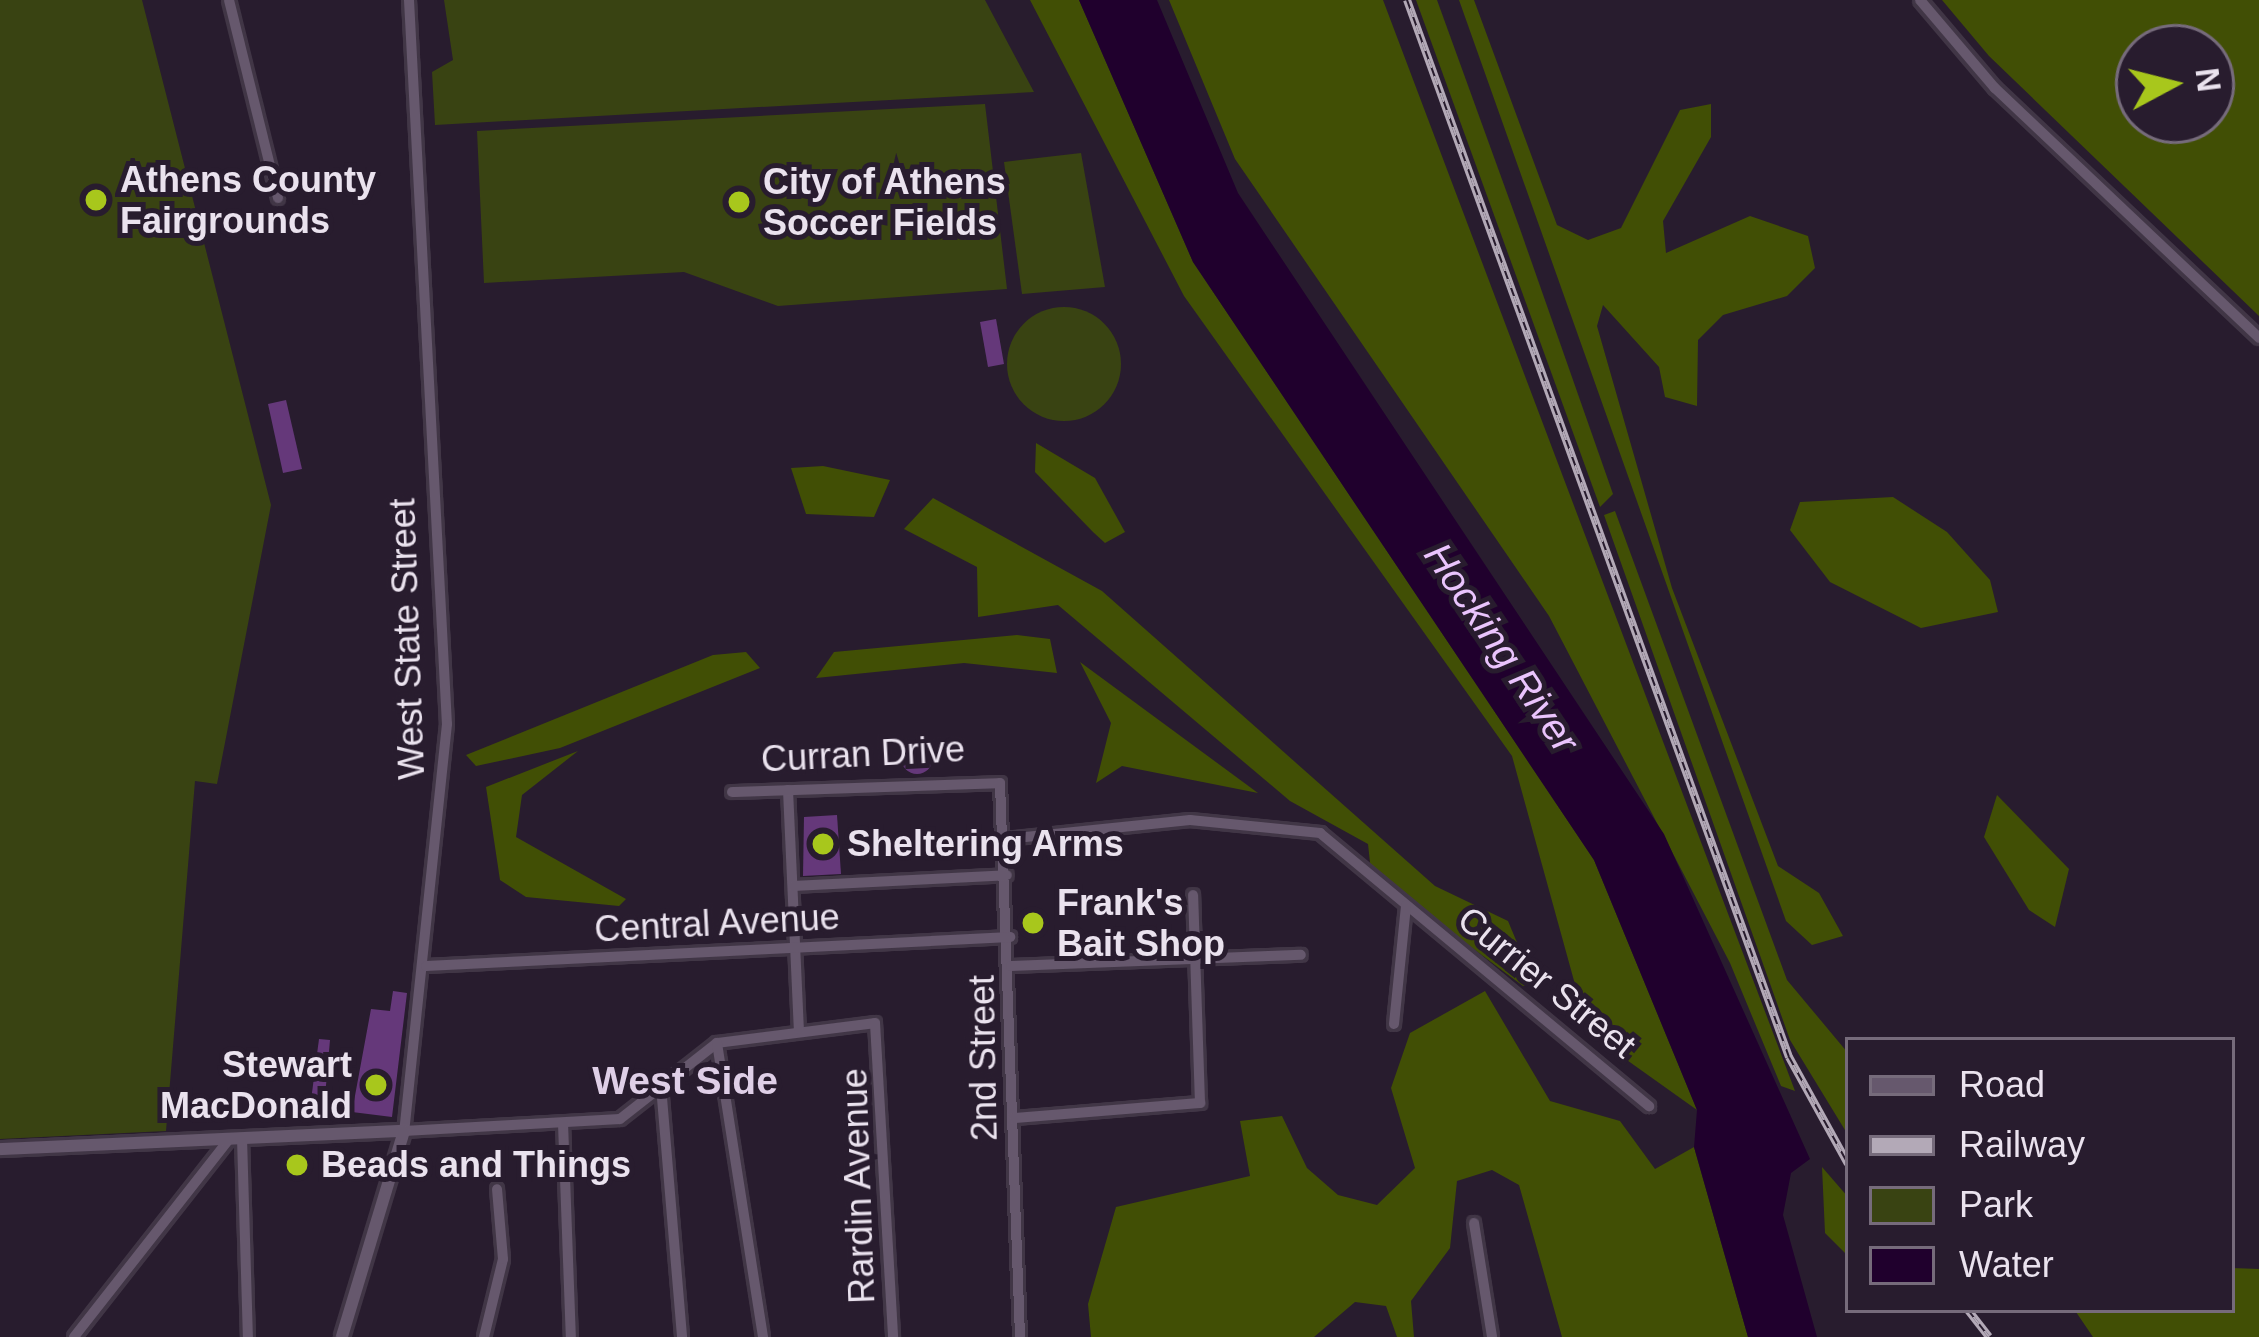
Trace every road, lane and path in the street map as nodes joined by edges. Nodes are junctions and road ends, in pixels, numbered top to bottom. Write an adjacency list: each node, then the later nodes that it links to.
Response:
1 (229, 0): 4 (street)
2 (409, 0): 18 (street, West State Street)
3 (1920, 0): 5 (street)
4 (278, 198)
5 (2259, 338)
6 (998, 779): 7 (street, Curran Drive); 9 (street, 2nd Street)
7 (788, 790): 8 (street, Curran Drive); 11 (street)
8 (732, 792)
9 (1006, 839): 10 (street, 2nd Street); 13 (street, Currier Street)
10 (1007, 875): 11 (street); 14 (street, 2nd Street)
11 (793, 886): 15 (street)
12 (1193, 895): 17 (street)
13 (1406, 907): 20 (street, Currier Street); 24 (street, Currier Street)
14 (1010, 938): 15 (street, Central Avenue); 19 (street, 2nd Street)
15 (795, 949): 18 (street, Central Avenue); 21 (street)
16 (1300, 955): 17 (street)
17 (1191, 959): 19 (street); 25 (street)
18 (426, 966): 27 (street, West State Street)
19 (1011, 966): 25 (street, 2nd Street)
20 (1394, 1024)
21 (799, 1029): 22 (street); 39 (street, Rardin Avenue)
22 (717, 1043): 23 (street); 38 (street)
23 (661, 1085): 26 (street); 37 (street)
24 (1648, 1106)
25 (1014, 1118): 40 (street, 2nd Street)
26 (563, 1123): 27 (street); 36 (street)
27 (404, 1132): 28 (street); 34 (street, West State Street)
28 (236, 1138): 29 (street); 32 (street); 33 (street)
29 (0, 1149)
30 (497, 1189): 35 (street)
31 (1474, 1223): 41 (street)
32 (74, 1337)
33 (248, 1337)
34 (342, 1337)
35 (484, 1337)
36 (571, 1337)
37 (682, 1337)
38 (763, 1337)
39 (892, 1337)
40 (1020, 1337)
41 (1492, 1337)

